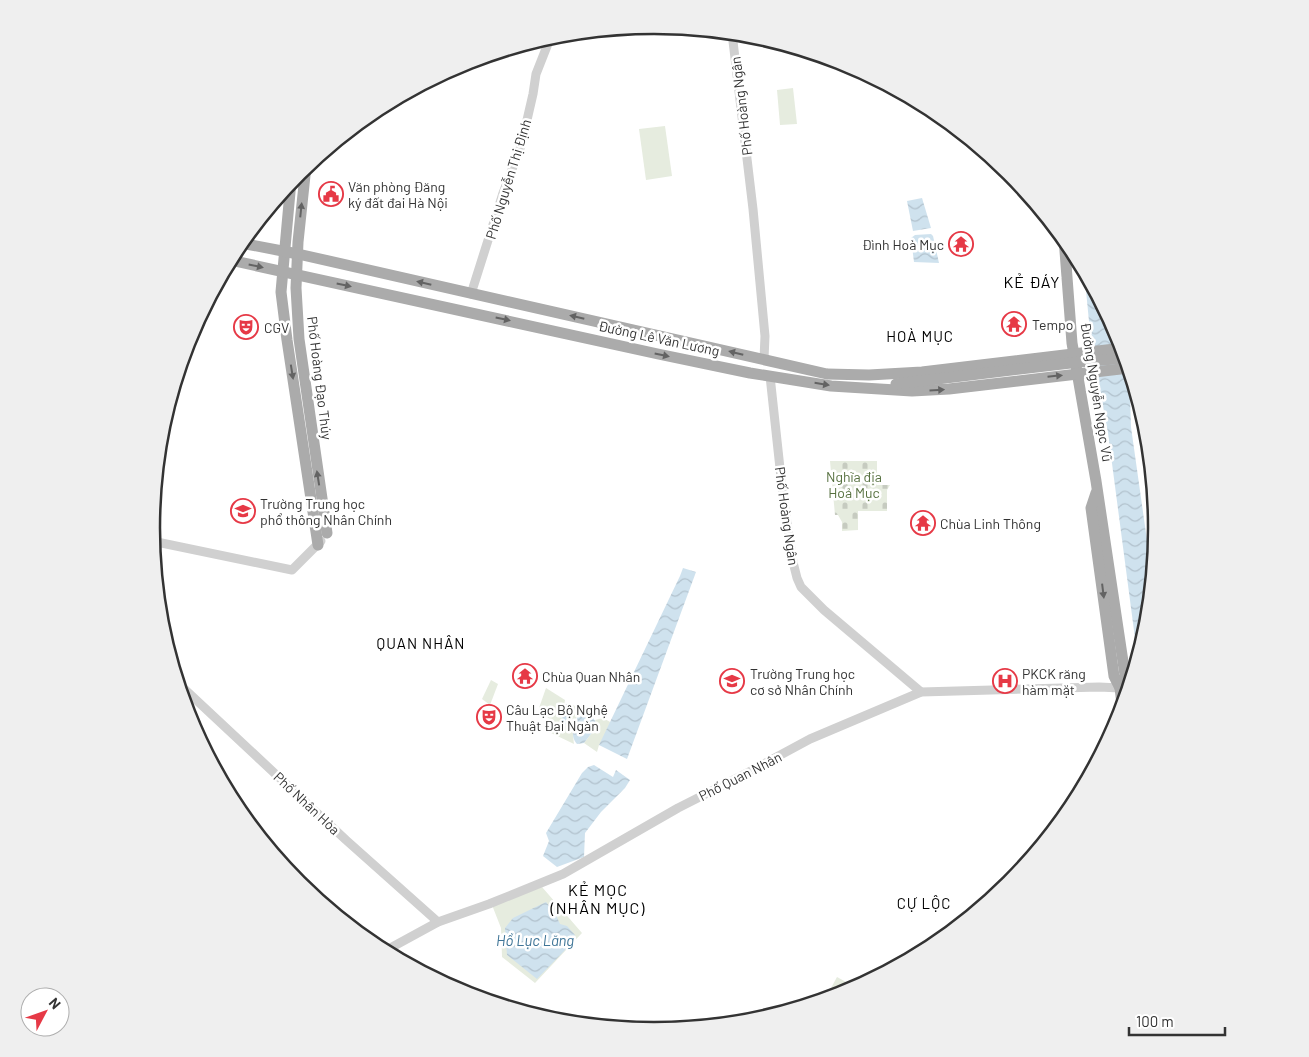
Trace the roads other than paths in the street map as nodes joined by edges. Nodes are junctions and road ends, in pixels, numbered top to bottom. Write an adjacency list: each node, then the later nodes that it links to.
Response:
1 (733, 40): 20 (street, Phố Hoàng Ngân)
2 (547, 46): 12 (street, Phố Nguyễn Thị Định)
3 (305, 179): 8 (main road, Phố Hoàng Đạo Thúy, one-way to 3)
4 (290, 195): 6 (main road, Phố Hoàng Đạo Thúy)
5 (250, 245): 6 (main road, Đường Lê Văn Lương)
6 (284, 251): 8 (main road, Đường Lê Văn Lương); 10 (main road, Phố Hoàng Đạo Thúy)
7 (1065, 253): 18 (main road, Đường Nguyễn Ngọc Vũ)
8 (298, 254): 11 (main road, Phố Hoàng Đạo Thúy); 12 (main road, Đường Lê Văn Lương, one-way to 8)
9 (238, 262): 10 (main road, Đường Lê Văn Lương, one-way to 10)
10 (283, 272): 11 (main road, Đường Lê Văn Lương); 16 (main road, Phố Hoàng Đạo Thúy)
11 (297, 275): 14 (main road, Đường Lê Văn Lương, one-way to 14); 15 (main road, Phố Hoàng Đạo Thúy)
12 (471, 294): 13 (main road, Đường Lê Văn Lương)
13 (545, 309): 14 (main road); 20 (main road, Đường Lê Văn Lương, one-way to 13)
14 (543, 328): 25 (main road, Đường Lê Văn Lương, one-way to 25)
15 (299, 338): 16 (main road); 29 (main road, Phố Hoàng Đạo Thúy)
16 (287, 340): 29 (main road, Phố Hoàng Đạo Thúy, one-way to 29)
17 (1116, 349): 18 (main road, Đường Lê Văn Lương)
18 (1080, 352): 19 (main road, Đường Lê Văn Lương); 23 (main road, Đường Nguyễn Ngọc Vũ)
19 (1031, 358): 24 (main road, Đường Lê Văn Lương); 26 (main road)
20 (764, 359): 24 (main road, Đường Lê Văn Lương)
21 (1119, 359): 27 (main road, bridge)
22 (1123, 369): 23 (main road, Đường Lê Văn Lương)
23 (1082, 373): 26 (main road, Đường Lê Văn Lương, one-way to 23); 33 (main road, Đường Nguyễn Ngọc Vũ)
24 (870, 375): 27 (main road)
25 (770, 376): 28 (main road, Đường Lê Văn Lương, one-way to 28); 36 (street, Phố Hoàng Ngân)
26 (1033, 378): 28 (main road, Đường Lê Văn Lương, one-way to 26)
27 (896, 384): 28 (main road)
28 (870, 389)
29 (310, 457): 30 (main road, Phố Hoàng Đạo Thúy, one-way to 29); 32 (main road, Phố Hoàng Đạo Thúy)
30 (327, 533): 32 (street)
31 (160, 544): 32 (street)
32 (318, 545)
33 (1124, 685)
34 (1123, 688): 36 (street, Phố Quan Nhân)
35 (187, 692): 37 (street, Phố Nhân Hòa)
36 (921, 692): 37 (street, Phố Quan Nhân)
37 (438, 922): 38 (street, Phố Quan Nhân)
38 (392, 947)

